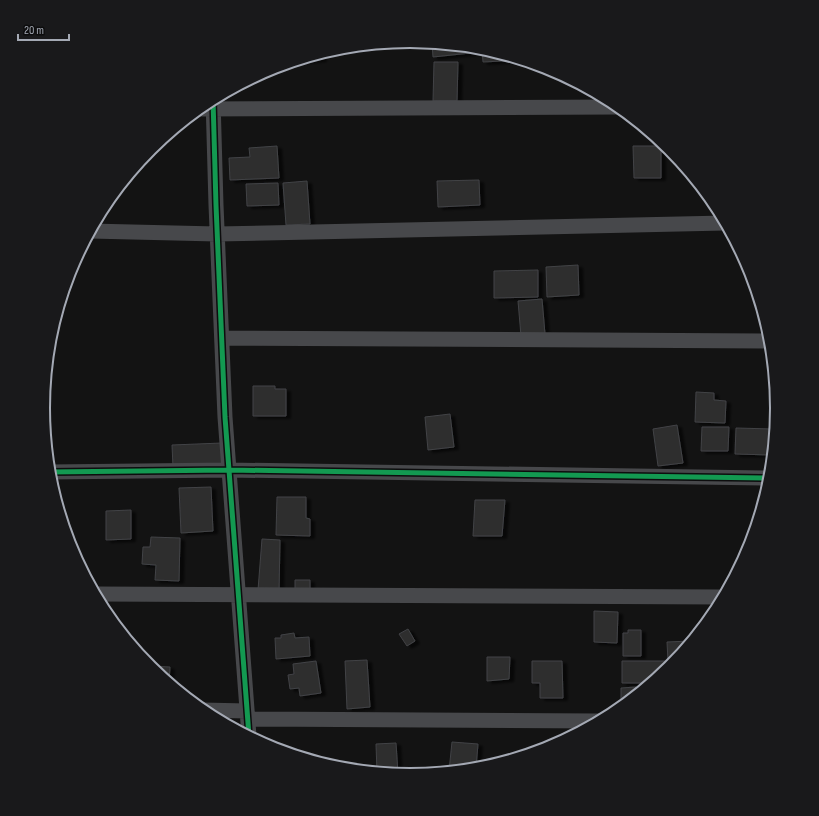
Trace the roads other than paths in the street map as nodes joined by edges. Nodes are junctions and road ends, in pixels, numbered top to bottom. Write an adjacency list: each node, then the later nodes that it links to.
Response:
1 (217, 104): 3 (street)
2 (213, 106): 6 (street)
3 (607, 107)
4 (718, 223): 6 (street)
5 (96, 231): 6 (street)
6 (217, 234): 7 (street)
7 (222, 338): 8 (street); 9 (street)
8 (763, 341)
9 (229, 470): 10 (street); 11 (street); 13 (street)
10 (55, 472)
11 (763, 478)
12 (102, 594): 13 (street)
13 (239, 596): 14 (street); 16 (street)
14 (716, 597)
15 (216, 712): 16 (street)
16 (248, 715): 17 (street); 18 (street)
17 (588, 721)
18 (249, 730)

